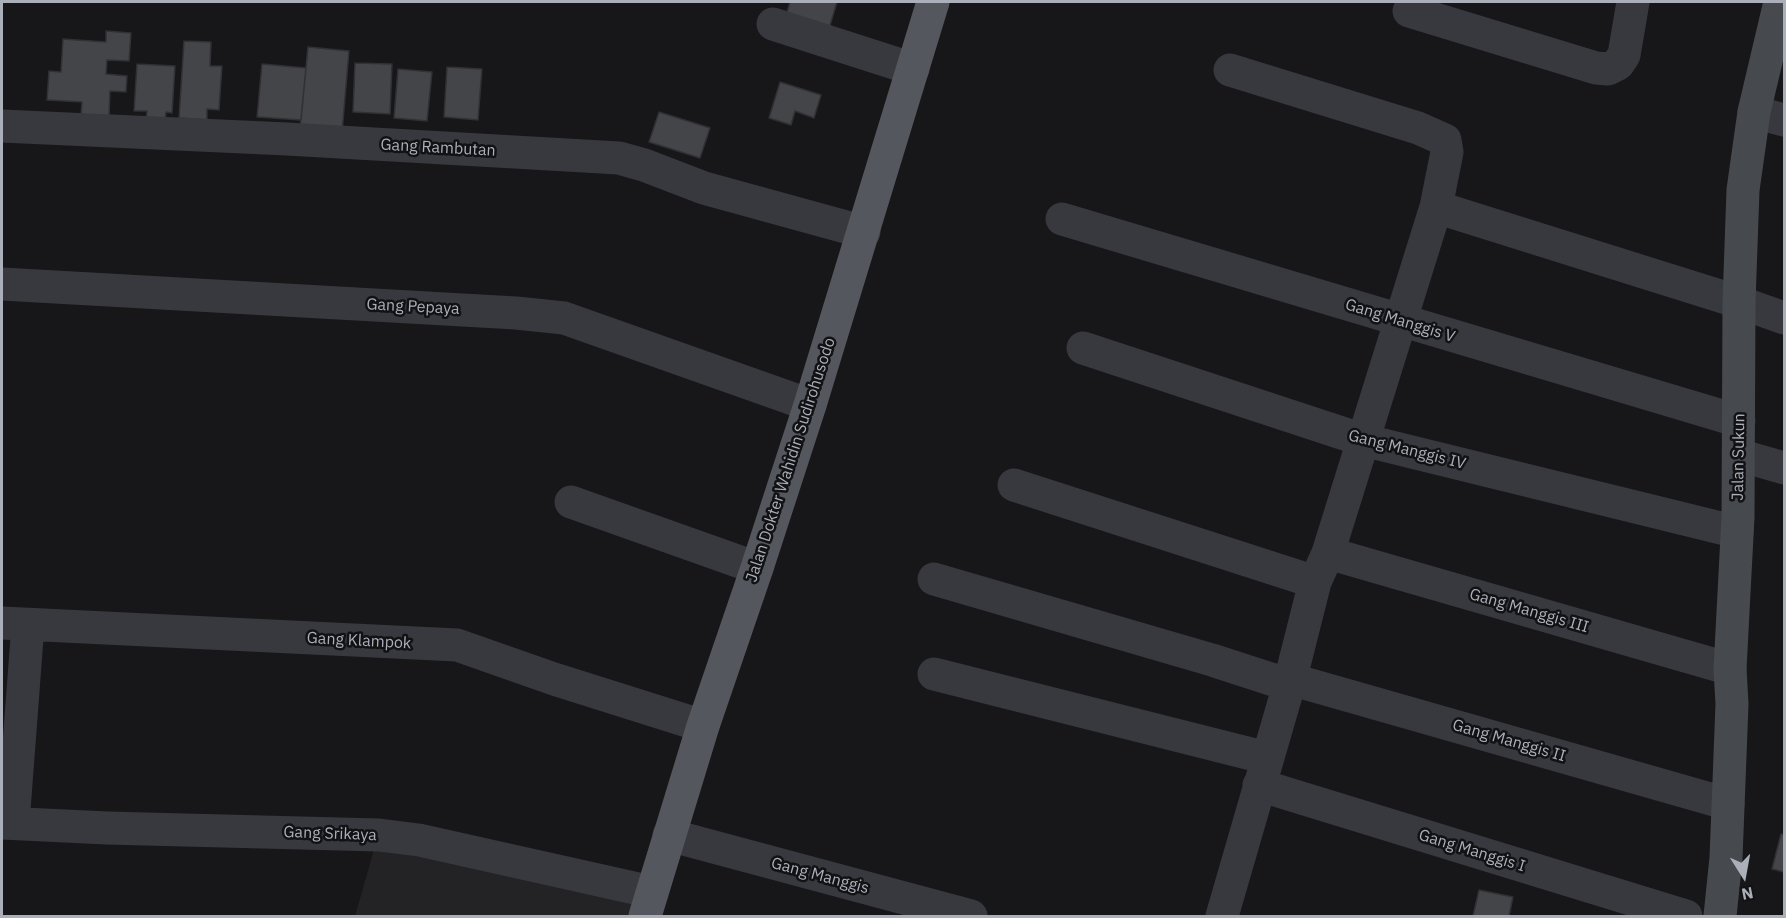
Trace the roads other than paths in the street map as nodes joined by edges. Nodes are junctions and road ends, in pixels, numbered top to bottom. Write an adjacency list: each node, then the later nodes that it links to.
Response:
1 (933, 2): 6 (main road, Jalan Dokter Wahidin Sudirohusodo)
2 (1633, 2): 4 (street)
3 (1780, 2): 8 (street, Jalan Sukun)
4 (1410, 11)
5 (773, 24): 6 (street)
6 (913, 69): 12 (main road, Jalan Dokter Wahidin Sudirohusodo)
7 (1230, 69): 10 (street)
8 (1769, 116): 14 (street, Jalan Sukun)
9 (2, 126): 12 (street, Gang Rambutan)
10 (1436, 207): 14 (street); 16 (street)
11 (1062, 219): 16 (street, Gang Manggis V)
12 (864, 232): 18 (main road, Jalan Dokter Wahidin Sudirohusodo)
13 (2, 284): 18 (street, Gang Pepaya)
14 (1739, 302): 15 (street); 19 (street, Jalan Sukun)
15 (1785, 318)
16 (1400, 321): 19 (street, Gang Manggis V); 20 (street)
17 (1083, 348): 20 (street, Gang Manggis IV)
18 (810, 405): 27 (main road, Jalan Dokter Wahidin Sudirohusodo)
19 (1739, 421): 21 (street, Jalan Sukun)
20 (1363, 440): 25 (street, Gang Manggis IV); 26 (street)
21 (1739, 455): 22 (street); 25 (street, Jalan Sukun)
22 (1785, 468)
23 (1014, 485): 29 (street)
24 (572, 502): 27 (street)
25 (1737, 532): 31 (street, Jalan Sukun)
26 (1328, 552): 29 (street); 31 (street, Gang Manggis III)
27 (757, 568): 34 (main road, Jalan Dokter Wahidin Sudirohusodo)
28 (934, 579): 33 (street, Gang Manggis II)
29 (1315, 582): 33 (street)
30 (15, 624): 34 (street, Gang Klampok); 37 (street)
31 (1730, 669): 36 (street, Jalan Sukun)
32 (934, 674): 35 (street, Gang Manggis I)
33 (1289, 682): 35 (street); 36 (street, Gang Manggis II)
34 (703, 726): 38 (main road, Jalan Dokter Wahidin Sudirohusodo)
35 (1263, 772): 41 (street); 42 (street, Gang Manggis I)
36 (1728, 804): 43 (street, Jalan Sukun)
37 (7, 823): 39 (street, Gang Srikaya)
38 (669, 835): 39 (main road, Jalan Dokter Wahidin Sudirohusodo); 40 (street, Gang Manggis)
39 (648, 904)
40 (971, 916)
41 (1222, 916)
42 (1686, 916)
43 (1720, 916)

